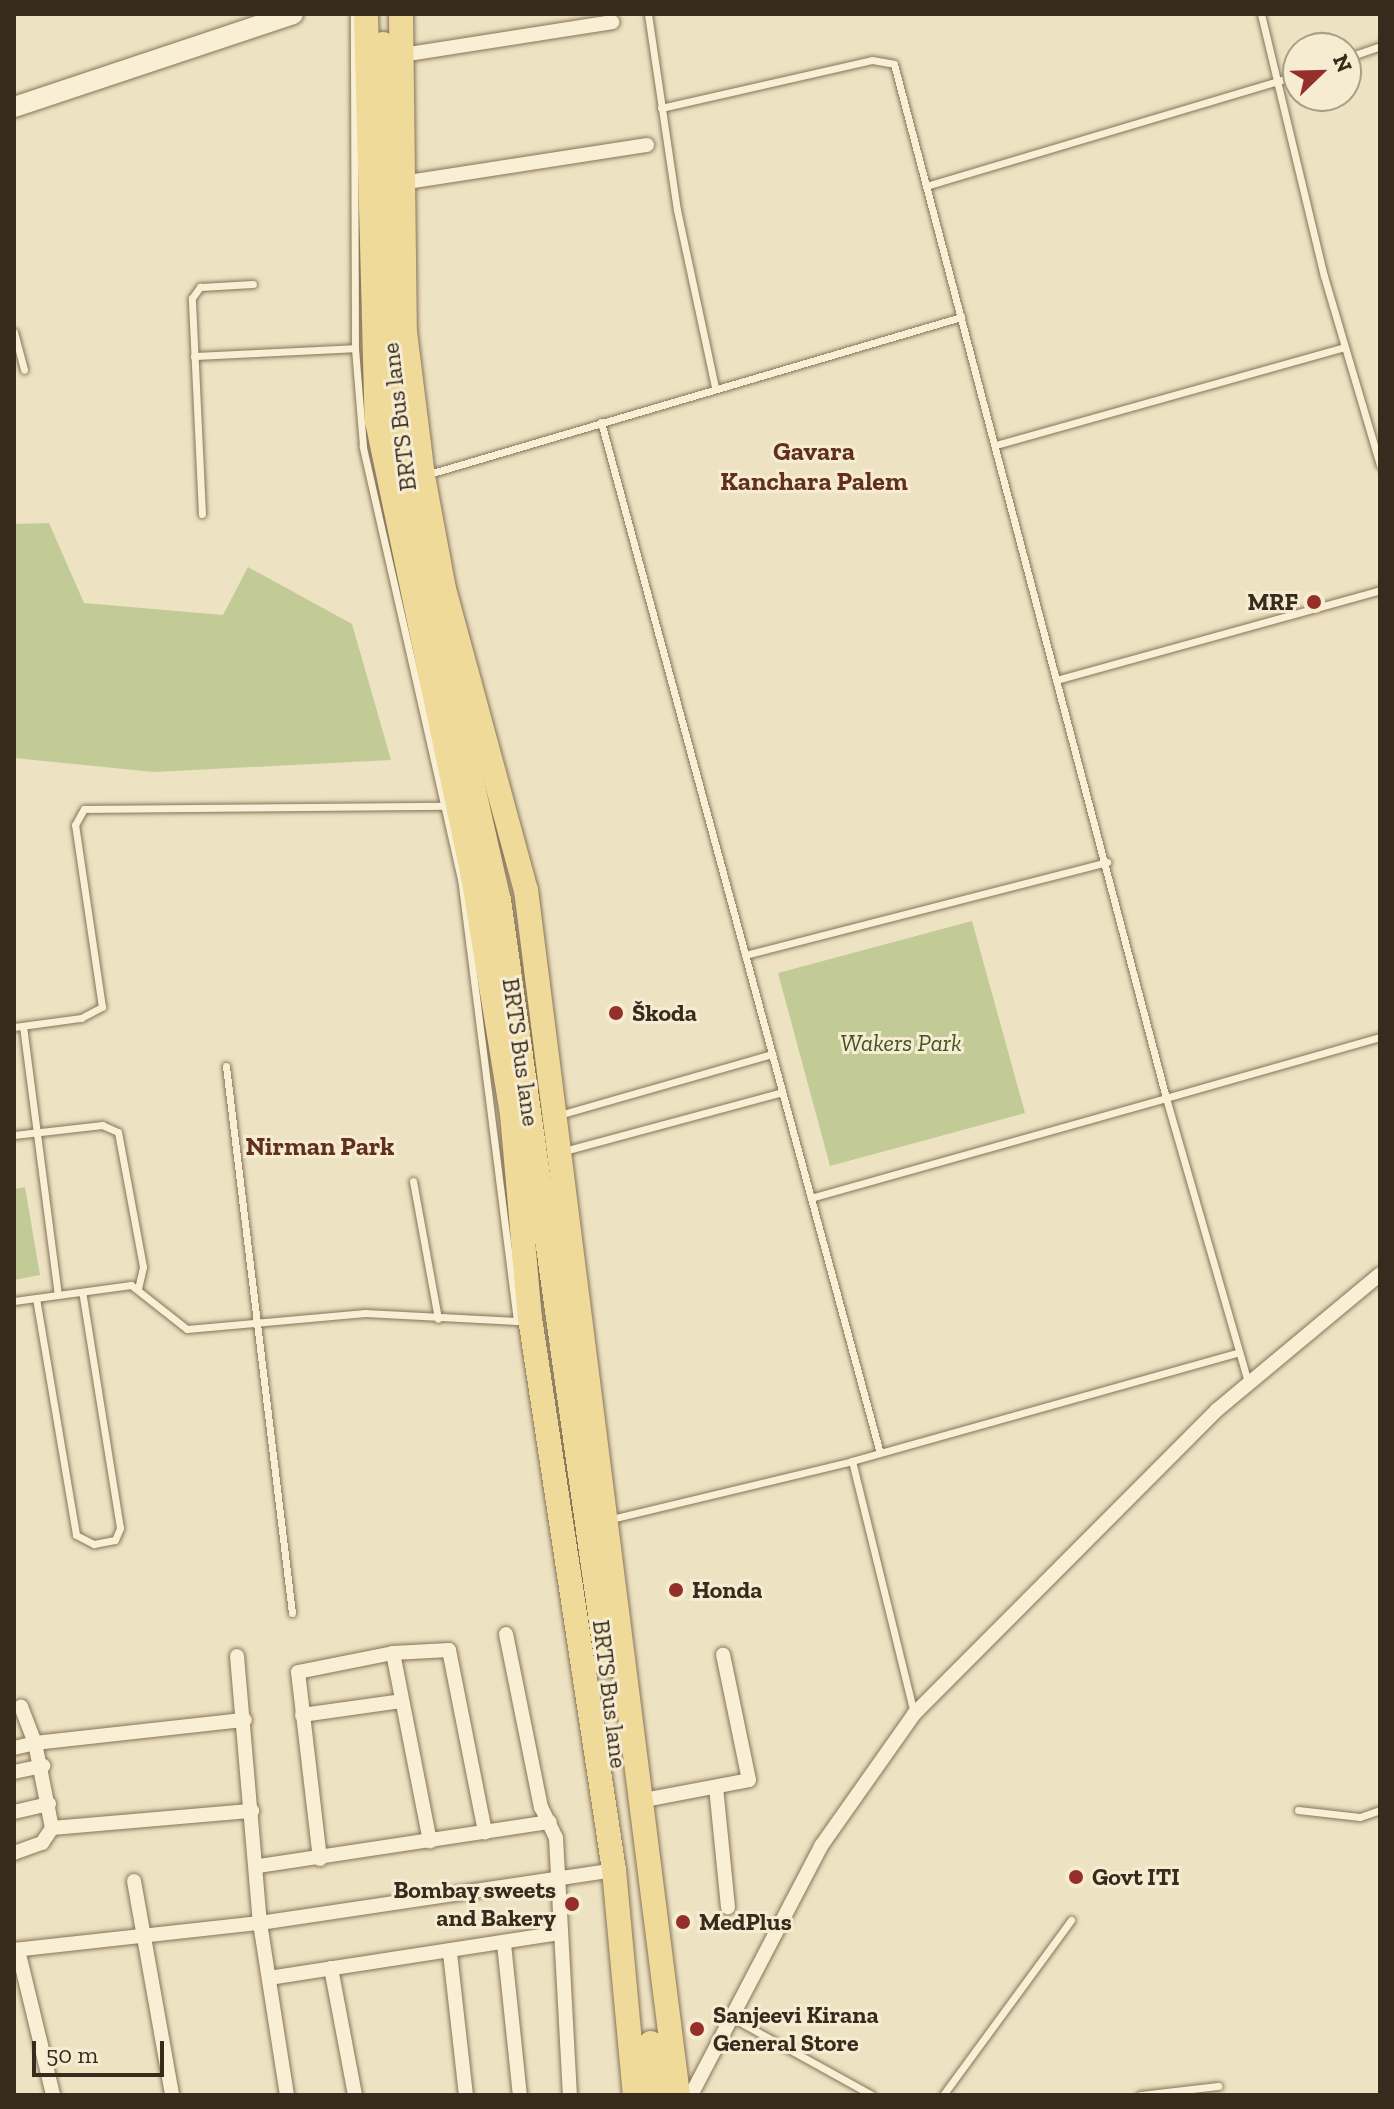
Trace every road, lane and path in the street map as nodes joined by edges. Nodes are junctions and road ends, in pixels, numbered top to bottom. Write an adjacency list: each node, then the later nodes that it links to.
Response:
1 (293, 14): 12 (street)
2 (354, 14): 21 (lane)
3 (366, 14): 33 (main road)
4 (383, 14): 42 (main road, BRTS Bus lane)
5 (401, 14): 9 (main road)
6 (648, 14): 13 (lane)
7 (1261, 14): 11 (lane)
8 (612, 22): 9 (street)
9 (402, 55): 15 (main road)
10 (1282, 81): 11 (lane)
11 (1277, 83): 16 (lane); 20 (lane)
12 (14, 107)
13 (661, 108): 16 (lane); 24 (lane)
14 (647, 145): 15 (street)
15 (401, 183): 29 (main road)
16 (926, 186): 18 (lane)
17 (253, 284): 22 (lane)
18 (961, 317): 24 (lane); 26 (lane)
19 (14, 332): 23 (lane)
20 (1345, 347): 26 (lane); 27 (lane)
21 (355, 348): 22 (lane); 33 (lane)
22 (194, 356): 30 (lane)
23 (24, 370)
24 (715, 388): 25 (lane)
25 (601, 422): 29 (lane); 35 (lane)
26 (996, 445): 32 (lane)
27 (1378, 448): 28 (lane)
28 (1380, 465)
29 (423, 476): 42 (main road)
30 (202, 514)
31 (1380, 590): 32 (lane)
32 (1060, 679): 34 (lane)
33 (449, 805): 36 (lane); 42 (main road)
34 (1107, 862): 35 (lane); 41 (lane)
35 (745, 955): 38 (lane)
36 (19, 1027): 43 (lane)
37 (1380, 1037): 41 (lane)
38 (772, 1054): 40 (lane); 42 (lane)
39 (226, 1066): 56 (lane)
40 (782, 1092): 45 (lane); 48 (lane)
41 (1166, 1098): 48 (lane); 57 (lane)
42 (523, 1123): 45 (main road); 46 (main road)
43 (37, 1132): 44 (lane); 50 (lane); 52 (lane)
44 (14, 1135)
45 (560, 1152): 46 (lane); 61 (main road)
46 (518, 1161): 55 (lane); 90 (main road); 113 (main road, BRTS Bus lane)
47 (413, 1181): 55 (lane)
48 (811, 1198): 59 (lane)
49 (1380, 1274): 58 (street)
50 (138, 1288): 51 (lane); 56 (lane)
51 (82, 1292): 52 (lane); 53 (lane)
52 (58, 1295): 53 (lane)
53 (36, 1298): 54 (lane)
54 (14, 1301)
55 (438, 1319): 56 (lane)
56 (259, 1324): 62 (lane)
57 (1235, 1353): 58 (lane); 59 (lane)
58 (1248, 1382): 69 (street)
59 (880, 1453): 60 (lane)
60 (852, 1461): 61 (lane); 69 (lane)
61 (606, 1520): 77 (main road)
62 (292, 1613)
63 (506, 1634): 83 (street)
64 (393, 1653): 67 (street); 70 (street); 85 (street)
65 (723, 1655): 76 (street)
66 (237, 1656): 71 (street)
67 (401, 1701): 70 (street); 86 (street)
68 (21, 1707): 72 (street)
69 (914, 1714): 103 (street)
70 (302, 1715): 88 (street)
71 (245, 1720): 72 (street); 81 (street)
72 (35, 1743): 73 (street); 74 (street)
73 (14, 1748)
74 (43, 1766): 75 (street); 78 (street)
75 (14, 1772)
76 (716, 1787): 77 (street); 93 (street)
77 (639, 1801): 114 (main road)
78 (49, 1804): 82 (street); 84 (street)
79 (1298, 1810): 80 (lane)
80 (1380, 1810)
81 (252, 1811): 84 (street); 89 (street)
82 (14, 1812)
83 (550, 1822): 85 (street); 92 (street)
84 (52, 1828): 87 (street)
85 (485, 1832): 86 (street)
86 (430, 1841): 88 (street)
87 (14, 1853)
88 (320, 1859): 89 (street)
89 (258, 1866): 95 (street)
90 (614, 1870): 92 (street); 112 (main road)
91 (134, 1881): 97 (street)
92 (561, 1882): 95 (street); 96 (street)
93 (728, 1907)
94 (1071, 1920): 117 (lane)
95 (260, 1923): 97 (street); 102 (street)
96 (561, 1933): 98 (street); 111 (street)
97 (142, 1937): 99 (street); 106 (street)
98 (504, 1944): 100 (street); 110 (street)
99 (16, 1950): 105 (street)
100 (450, 1953): 101 (street); 109 (street)
101 (331, 1968): 102 (street); 108 (street)
102 (269, 1978): 107 (street)
103 (736, 2020): 115 (street); 116 (lane)
104 (1218, 2086): 118 (lane)
105 (53, 2095)
106 (172, 2095)
107 (287, 2095)
108 (355, 2095)
109 (466, 2095)
110 (520, 2095)
111 (570, 2095)
112 (635, 2095)
113 (657, 2095)
114 (678, 2095)
115 (691, 2095)
116 (872, 2095)
117 (943, 2095)
118 (1140, 2095)

